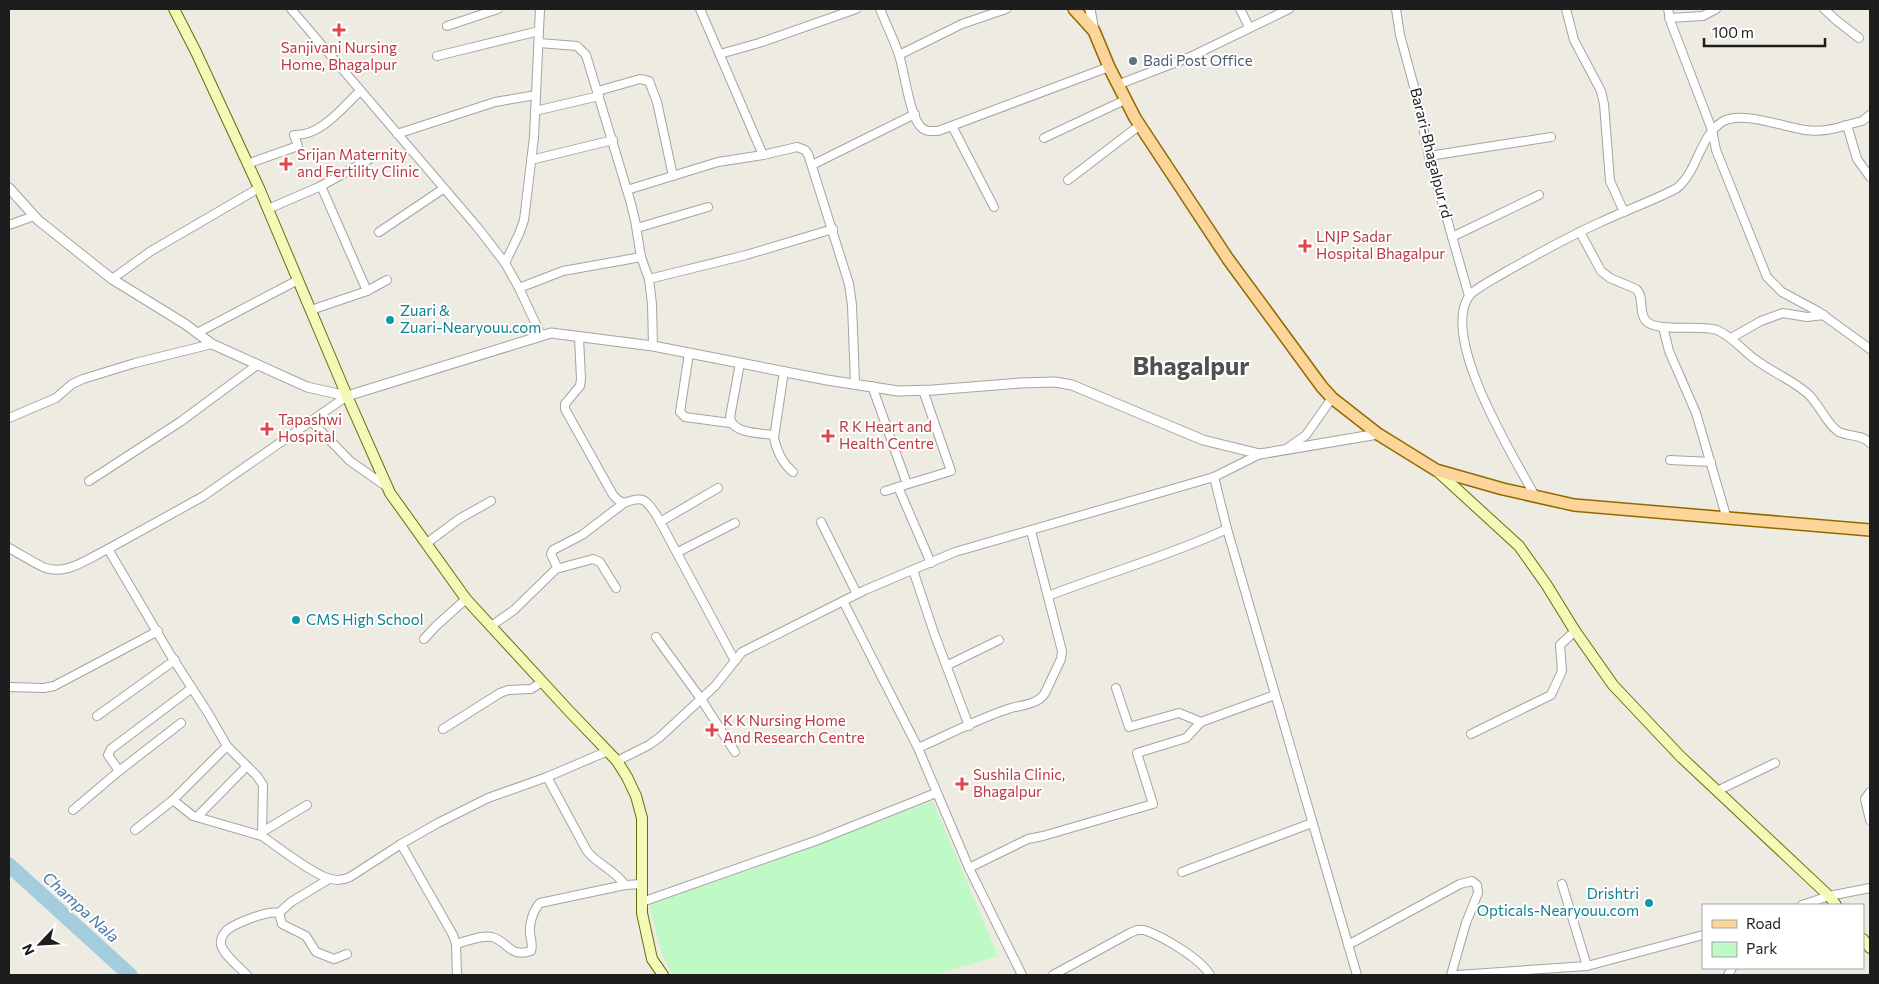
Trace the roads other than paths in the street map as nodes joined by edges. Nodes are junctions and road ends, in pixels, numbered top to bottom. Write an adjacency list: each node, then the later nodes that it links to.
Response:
1 (174, 9): 49 (main road)
2 (291, 9): 30 (street)
3 (498, 9): 19 (street)
4 (540, 9): 21 (street)
5 (700, 9): 25 (street)
6 (856, 9): 25 (street)
7 (880, 9): 26 (street)
8 (1006, 9): 26 (street)
9 (1074, 9): 22 (main road)
10 (1090, 9): 22 (street)
11 (1240, 9): 20 (street)
12 (1289, 9): 20 (street)
13 (1396, 9): 46 (street, Barari-Bhagalpur rd)
14 (1566, 9): 63 (street)
15 (1668, 9): 18 (street)
16 (1716, 9): 18 (street)
17 (1824, 9): 23 (street)
18 (1669, 18): 40 (street)
19 (447, 26)
20 (1250, 27): 29 (street)
21 (539, 31): 24 (street); 27 (street)
22 (1094, 31): 28 (main road)
23 (1859, 38)
24 (539, 43): 31 (street); 32 (street)
25 (720, 54): 45 (street)
26 (899, 55): 35 (street)
27 (437, 56)
28 (1109, 67): 29 (main road); 39 (street)
29 (1118, 85): 33 (main road)
30 (360, 91): 41 (street); 49 (street)
31 (598, 93): 34 (street); 44 (street); 51 (street)
32 (536, 95): 34 (street); 41 (street)
33 (1125, 100): 37 (main road); 43 (street)
34 (535, 111): 48 (street)
35 (915, 114): 39 (street); 50 (street)
36 (1870, 115): 38 (street)
37 (1140, 125): 53 (street); 98 (main road)
38 (1847, 125): 40 (street); 52 (street)
39 (952, 126): 61 (street)
40 (1712, 130): 63 (street); 81 (street)
41 (397, 134): 57 (street)
42 (1551, 137): 46 (street)
43 (1044, 138)
44 (612, 140): 48 (street); 58 (street)
45 (763, 155): 50 (street); 51 (street)
46 (1429, 156): 70 (street, Barari-Bhagalpur rd)
47 (368, 160): 54 (street)
48 (531, 160): 72 (street)
49 (247, 164): 56 (main road)
50 (812, 165): 67 (street)
51 (673, 176): 58 (street)
52 (1870, 177)
53 (1068, 180)
54 (321, 186): 62 (street); 78 (street)
55 (9, 188): 64 (street)
56 (259, 188): 62 (main road); 73 (street)
57 (443, 189): 68 (street); 72 (street)
58 (627, 190): 66 (street)
59 (1539, 195): 70 (street)
60 (708, 207): 66 (street)
61 (994, 207)
62 (268, 209): 75 (main road)
63 (1624, 212): 69 (street)
64 (34, 216): 65 (street); 73 (street)
65 (9, 226)
66 (637, 228): 71 (street)
67 (833, 228): 74 (street); 94 (street)
68 (379, 232)
69 (1580, 232): 79 (street); 82 (street)
70 (1452, 237): 79 (street, Barari-Bhagalpur rd)
71 (641, 257): 74 (street); 77 (street)
72 (505, 263): 77 (street)
73 (112, 279): 83 (street)
74 (649, 279): 88 (street)
75 (298, 280): 80 (main road); 83 (street)
76 (387, 280): 78 (street)
77 (519, 288): 84 (street)
78 (367, 291): 80 (street)
79 (1469, 296): 118 (street)
80 (311, 310): 97 (main road)
81 (1824, 315): 86 (street); 89 (street)
82 (1663, 327): 86 (street); 108 (street)
83 (197, 333): 87 (street)
84 (541, 335): 85 (street); 97 (street)
85 (579, 336): 88 (street); 120 (street)
86 (1731, 338): 104 (street)
87 (212, 344): 92 (street); 99 (street)
88 (653, 346): 90 (street)
89 (1870, 349)
90 (688, 353): 91 (street); 101 (street)
91 (740, 363): 93 (street); 101 (street)
92 (257, 365): 97 (street); 112 (street)
93 (784, 372): 94 (street); 103 (street)
94 (855, 383): 95 (street)
95 (872, 386): 96 (street); 113 (street)
96 (923, 390): 106 (street); 113 (street)
97 (347, 396): 100 (street); 114 (main road)
98 (1332, 398): 102 (main road); 105 (street)
99 (9, 418)
100 (312, 422): 114 (street); 130 (street)
101 (730, 423): 103 (street)
102 (1378, 434): 105 (street); 109 (main road)
103 (774, 435): 110 (street)
104 (1870, 443)
105 (1282, 451): 106 (street)
106 (1260, 454): 111 (street)
107 (1670, 460): 108 (street)
108 (1711, 462): 121 (street)
109 (1436, 470): 118 (main road); 142 (main road)
110 (793, 472)
111 (1214, 477): 125 (street); 126 (street)
112 (89, 482)
113 (907, 484): 115 (street)
114 (387, 487): 128 (main road)
115 (898, 487): 117 (street); 132 (street)
116 (718, 488): 122 (street)
117 (885, 491)
118 (1535, 496): 121 (main road)
119 (491, 502): 128 (street)
120 (624, 503): 122 (street); 133 (street)
121 (1727, 519): 127 (main road)
122 (660, 522): 131 (street)
123 (821, 522): 136 (street)
124 (735, 523): 131 (street)
125 (1227, 528): 137 (street); 153 (street)
126 (1031, 530): 132 (street); 137 (street)
127 (1870, 530)
128 (427, 543): 138 (main road)
129 (9, 548): 130 (street)
130 (108, 549): 141 (street)
131 (678, 552): 147 (street)
132 (931, 562): 134 (street)
133 (556, 569): 135 (street); 140 (street)
134 (913, 570): 136 (street); 148 (street)
135 (616, 588)
136 (857, 594): 139 (street)
137 (1048, 596): 158 (street)
138 (466, 599): 140 (main road); 144 (street)
139 (843, 601): 147 (street); 162 (street)
140 (491, 626): 149 (main road)
141 (158, 631): 146 (street); 150 (street)
142 (1575, 631): 160 (street); 170 (main road)
143 (656, 637): 154 (street)
144 (424, 639)
145 (999, 640): 148 (street)
146 (175, 660): 151 (street); 155 (street)
147 (735, 661): 154 (street)
148 (946, 666): 158 (street)
149 (542, 682): 159 (street); 163 (main road)
150 (9, 687)
151 (192, 688): 161 (street); 168 (street)
152 (1116, 688): 156 (street)
153 (1276, 695): 156 (street); 178 (street)
154 (701, 699): 164 (street); 165 (street)
155 (97, 716)
156 (1201, 722): 182 (street)
157 (181, 723): 168 (street)
158 (969, 726): 162 (street)
159 (443, 729)
160 (1471, 734)
161 (227, 746): 167 (street); 173 (street)
162 (918, 748): 172 (street)
163 (608, 751): 165 (main road); 169 (street)
164 (735, 752)
165 (617, 761): 185 (main road)
166 (1776, 763): 170 (street)
167 (247, 766): 176 (street); 180 (street)
168 (119, 771): 175 (street)
169 (546, 777): 181 (street); 187 (street)
170 (1717, 791): 189 (main road)
171 (1870, 792): 177 (street)
172 (936, 793): 182 (street); 190 (street)
173 (173, 800): 176 (street); 179 (street)
174 (307, 805): 180 (street)
175 (73, 810)
176 (197, 817): 180 (street)
177 (1870, 820)
178 (1312, 824): 183 (street); 196 (street)
179 (135, 830)
180 (262, 834): 184 (street)
181 (401, 844): 184 (street); 195 (street)
182 (969, 868): 203 (street)
183 (1182, 872)
184 (329, 879): 193 (street)
185 (642, 884): 187 (street); 190 (main road)
186 (1562, 884): 198 (street)
187 (625, 885): 195 (street)
188 (1870, 888): 189 (street)
189 (1829, 896): 191 (street); 192 (main road)
190 (642, 902): 202 (main road)
191 (1805, 904)
192 (1835, 904)
193 (279, 913): 197 (street); 200 (street)
194 (1702, 935): 198 (street)
195 (456, 944): 201 (street)
196 (1348, 946): 206 (street); 207 (street)
197 (346, 954)
198 (1587, 966): 199 (street)
199 (1482, 974): 208 (street)
200 (247, 975)
201 (457, 975)
202 (663, 975)
203 (1022, 975)
204 (1053, 975): 205 (street)
205 (1210, 975)
206 (1356, 975)
207 (1451, 975)
208 (1457, 975)

